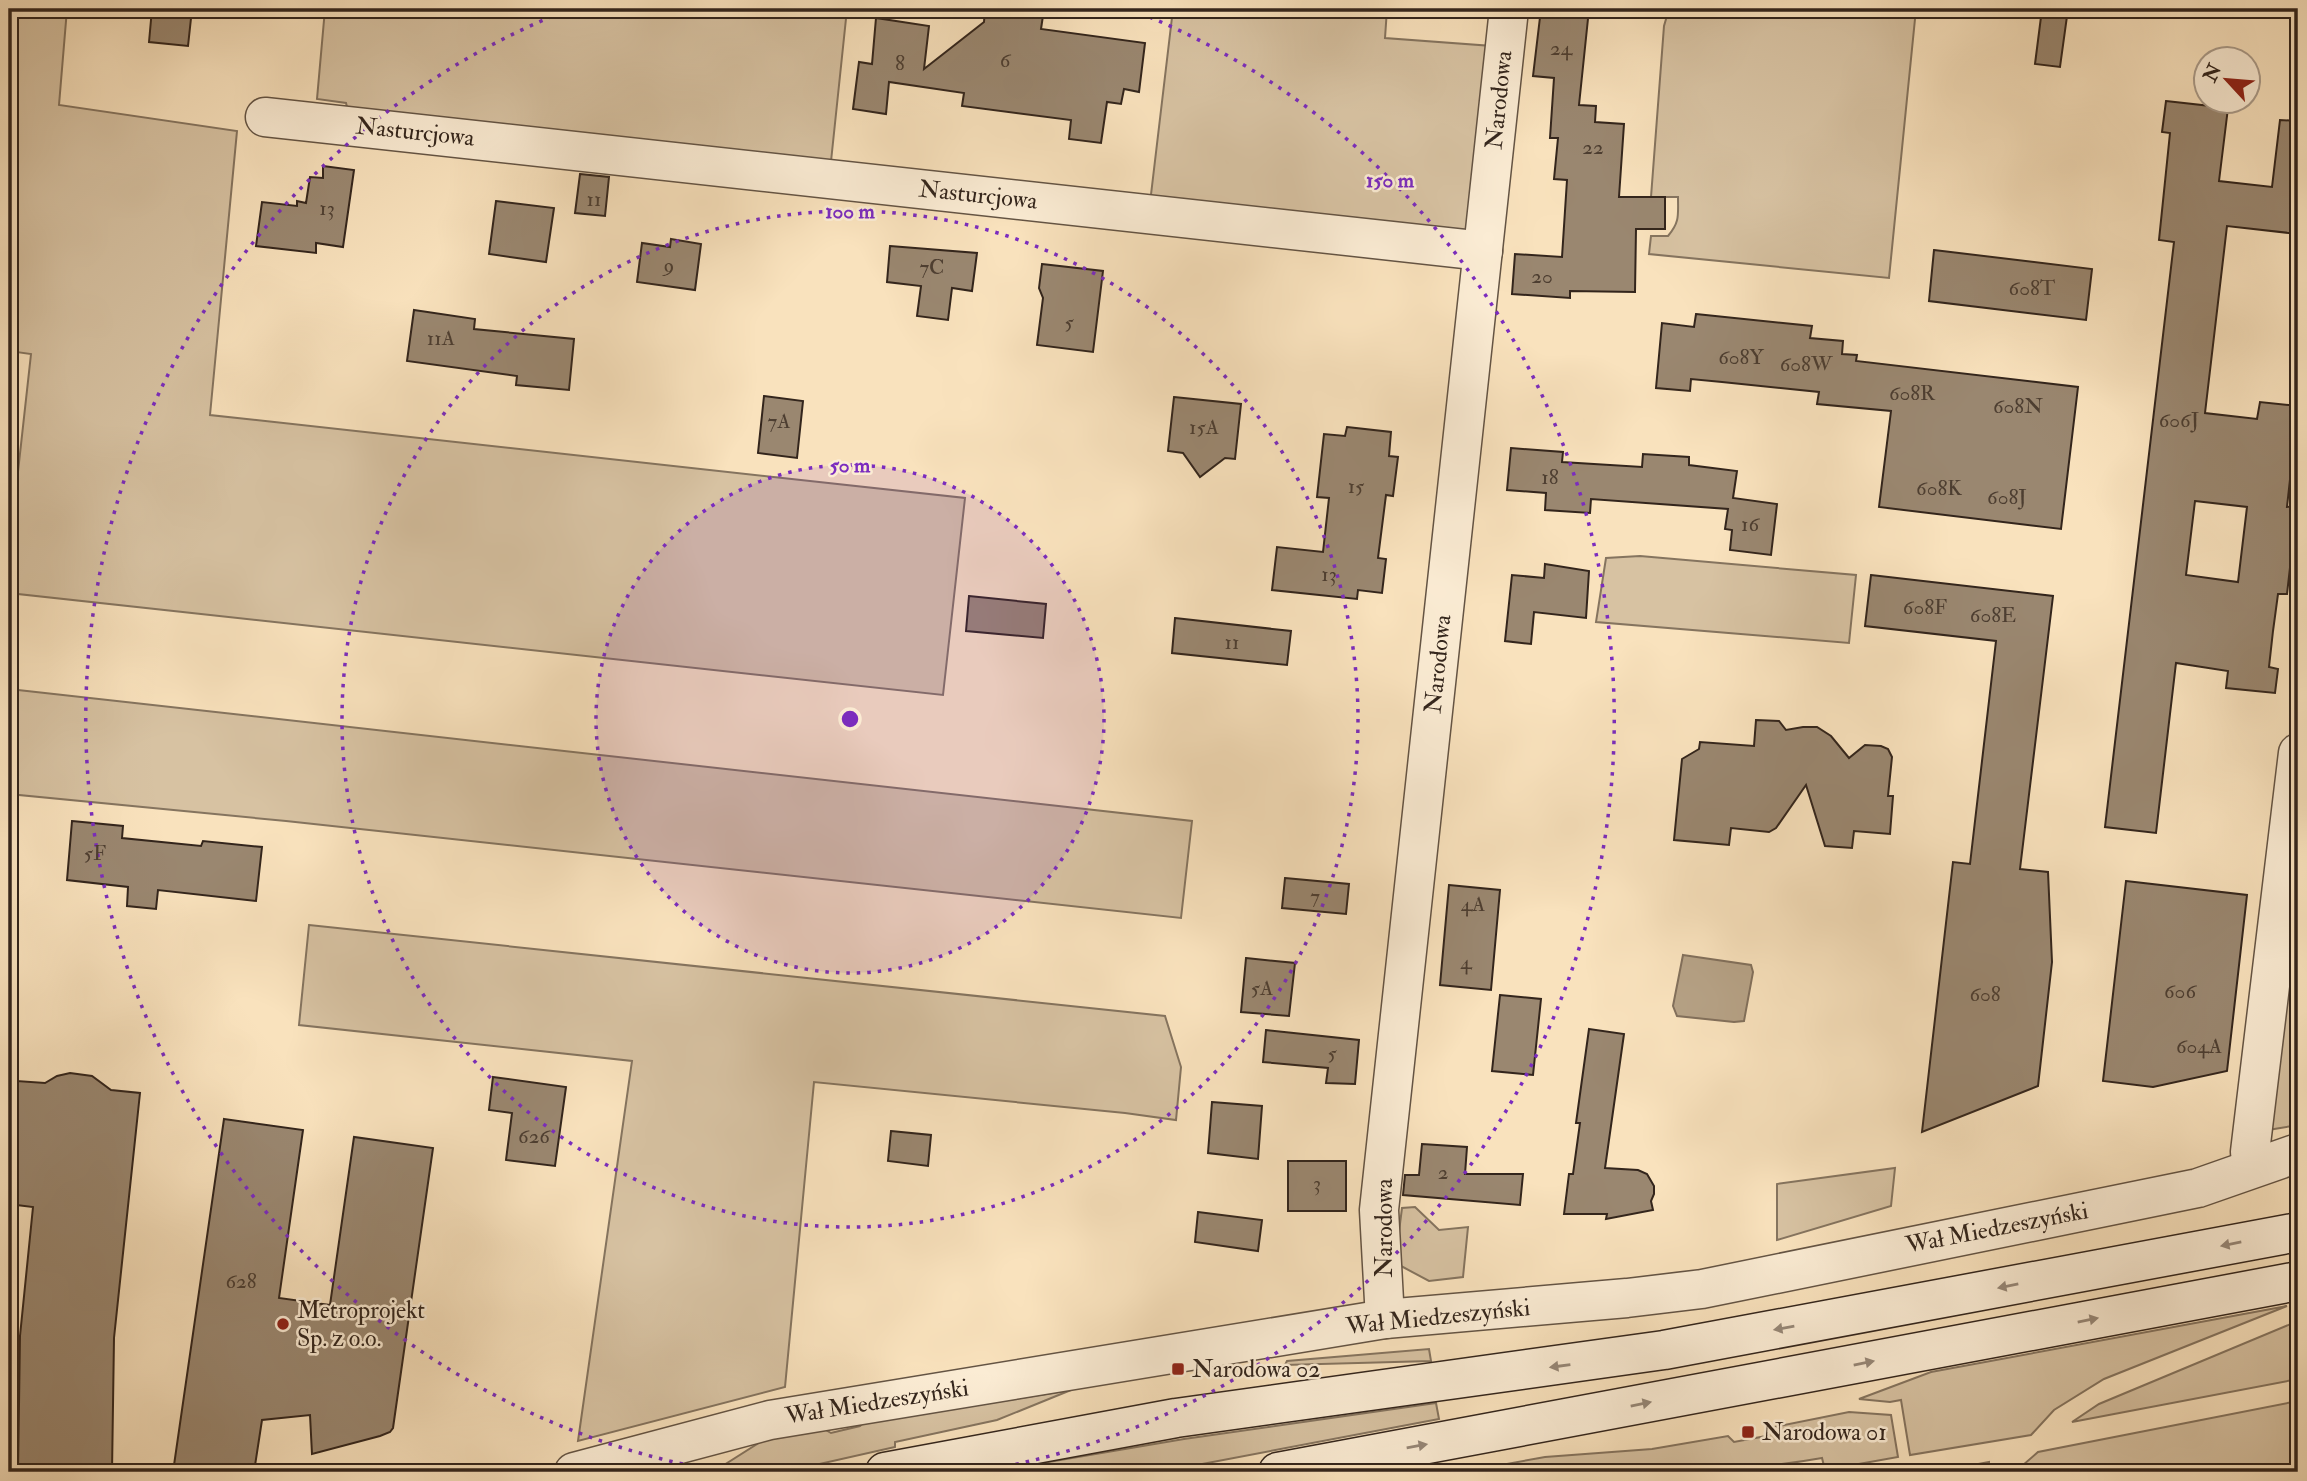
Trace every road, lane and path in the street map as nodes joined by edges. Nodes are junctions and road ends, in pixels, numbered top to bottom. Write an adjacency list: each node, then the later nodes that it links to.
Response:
1 (1508, 9): 3 (street, Narodowa)
2 (265, 117): 3 (street, Nasturcjowa)
3 (1483, 251): 9 (street, Narodowa)
4 (2298, 753): 5 (street)
5 (2250, 1152)
6 (2298, 1153): 9 (street, Wał Miedzeszyński)
7 (2298, 1232): 11 (street, one-way to 11)
8 (2298, 1280): 12 (street, one-way to 8)
9 (1385, 1319): 10 (street, Wał Miedzeszyński)
10 (574, 1472)
11 (885, 1472)
12 (1278, 1472)

